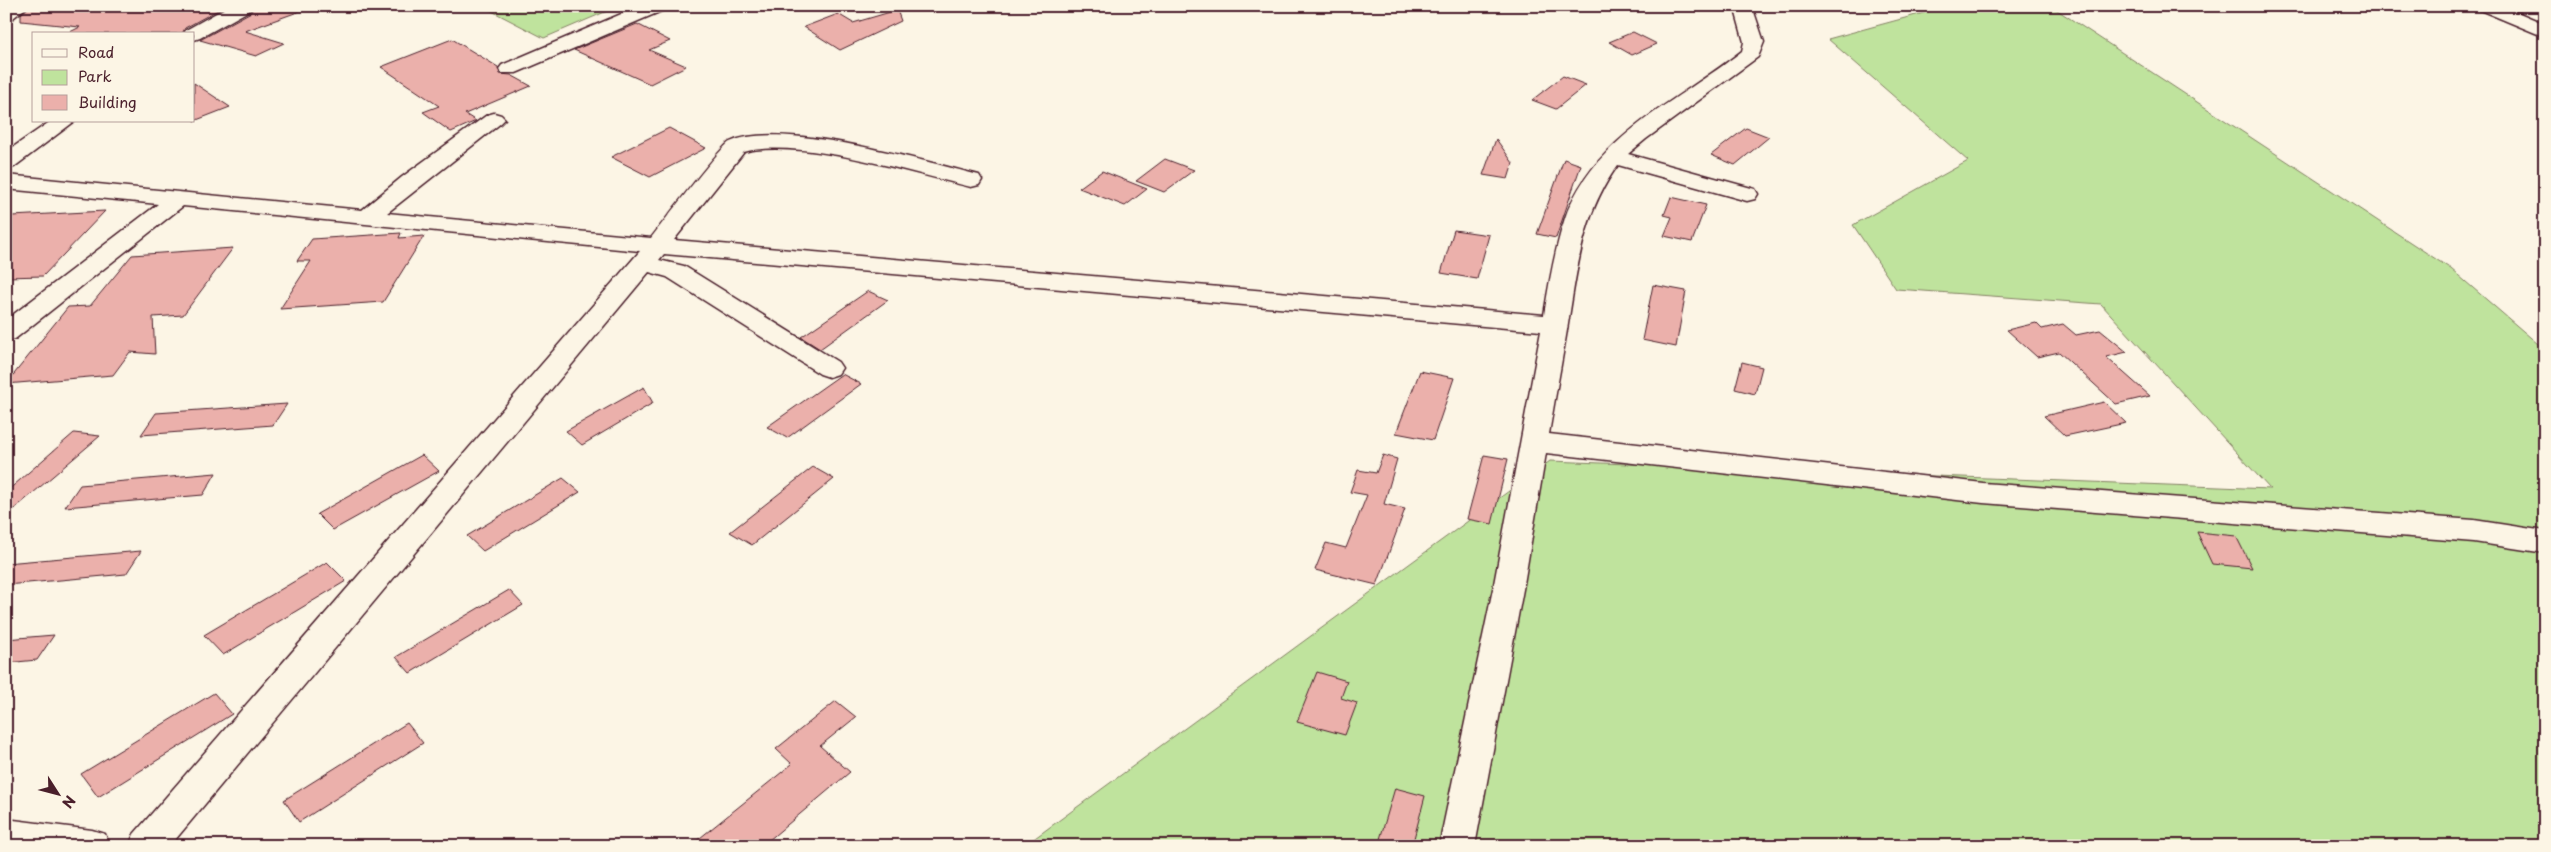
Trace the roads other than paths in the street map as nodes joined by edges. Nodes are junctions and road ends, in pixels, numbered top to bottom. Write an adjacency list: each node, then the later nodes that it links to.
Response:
1 (19, 6): 6 (street)
2 (243, 6): 8 (street)
3 (657, 6): 9 (street)
4 (1743, 6): 12 (street)
5 (2487, 6): 7 (street)
6 (6, 14)
7 (2545, 32)
8 (195, 33)
9 (509, 70)
10 (494, 119): 18 (street)
11 (64, 122): 13 (street)
12 (1613, 157): 16 (street); 20 (street)
13 (6, 162)
14 (971, 180): 19 (street)
15 (6, 182): 17 (street)
16 (1747, 194)
17 (177, 200): 18 (street); 21 (street)
18 (367, 218): 19 (street)
19 (650, 255): 20 (street); 22 (street); 27 (street)
20 (1555, 324): 23 (street)
21 (6, 333)
22 (828, 368)
23 (1534, 442): 24 (street); 28 (street)
24 (2545, 542)
25 (6, 835): 26 (street)
26 (92, 846)
27 (147, 846)
28 (1457, 846)

